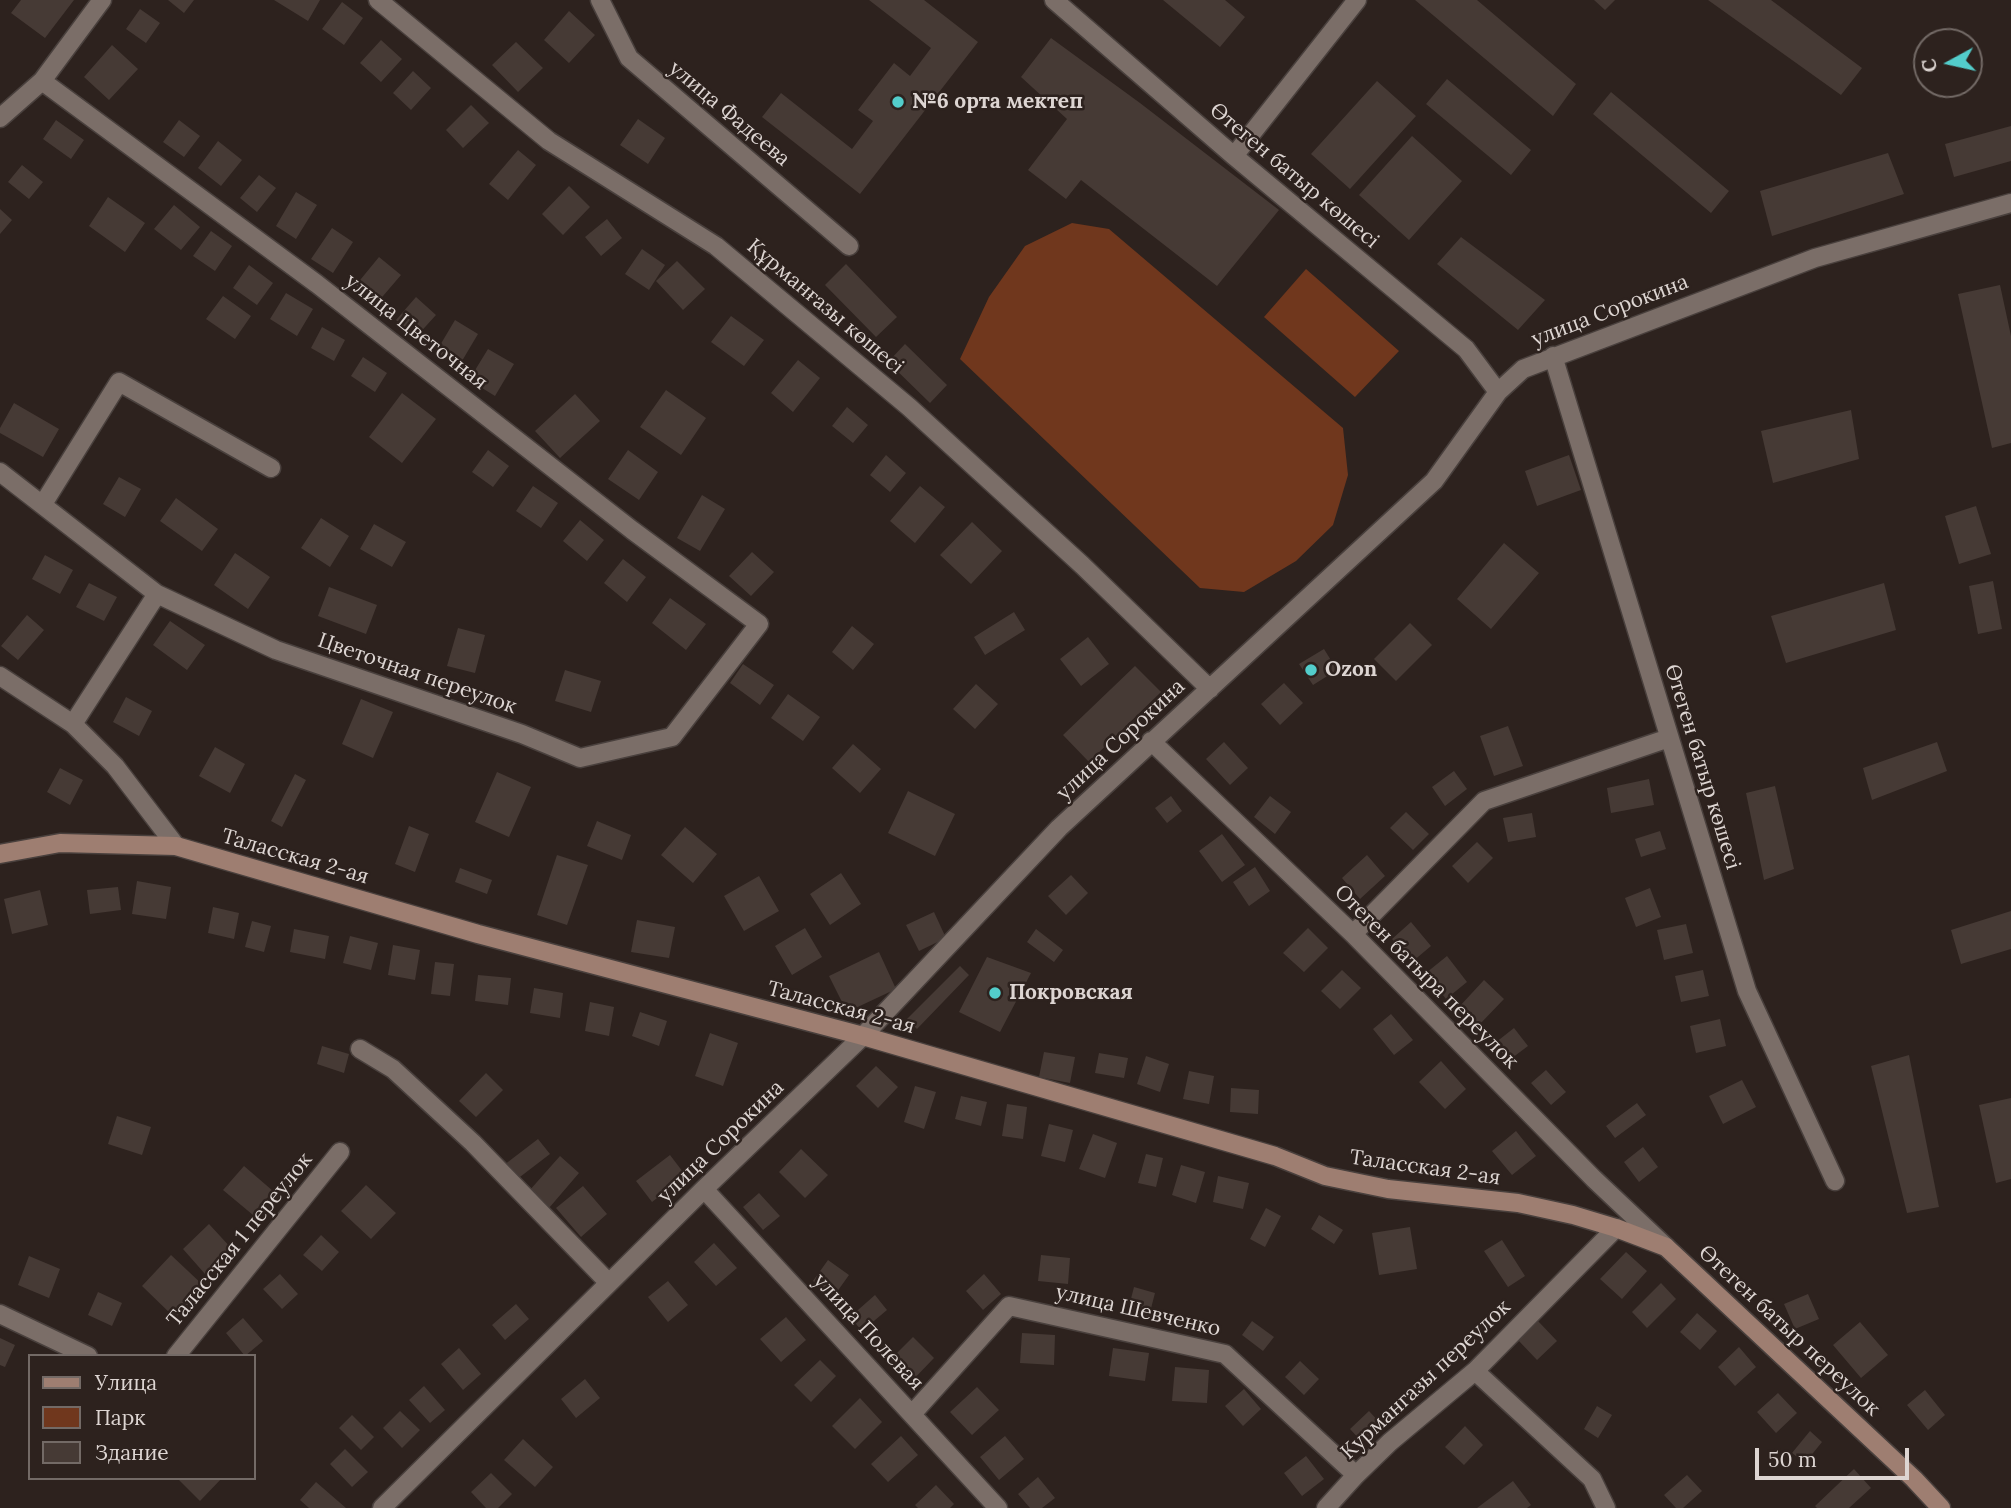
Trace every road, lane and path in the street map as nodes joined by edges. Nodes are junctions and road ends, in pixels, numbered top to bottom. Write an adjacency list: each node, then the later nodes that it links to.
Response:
1 (102, 0): 6 (street)
2 (378, 0): 19 (street, Құрманғазы көшесі)
3 (600, 0): 10 (street, улица Фадеева)
4 (1054, 0): 8 (street, Өтеген батыр көшесі)
5 (1357, 0): 8 (street)
6 (42, 81): 7 (street); 17 (street, улица Цветочная)
7 (0, 118)
8 (1234, 156): 12 (street, Өтеген батыр көшесі)
9 (2011, 203): 11 (street, улица Сорокина)
10 (849, 246)
11 (1553, 356): 12 (street, улица Сорокина); 21 (street, Өтеген батыр көшесі)
12 (1498, 392): 19 (street, улица Сорокина)
13 (271, 468): 15 (street)
14 (0, 472): 15 (street, Цветочная переулок)
15 (43, 504): 16 (street, Цветочная переулок)
16 (158, 594): 17 (street, Цветочная переулок); 20 (street)
17 (759, 624)
18 (0, 676): 20 (street)
19 (1210, 690): 22 (street, улица Сорокина)
20 (72, 724): 23 (street)
21 (1669, 738): 25 (street); 29 (street, Өтеген батыр көшесі)
22 (1151, 741): 25 (street, Отеген батыра переулок); 26 (street, улица Сорокина)
23 (176, 846): 24 (street, Таласская 2-ая); 26 (street, Таласская 2-ая)
24 (0, 855)
25 (1353, 934): 32 (street, Отеген батыра переулок)
26 (863, 1036): 30 (street, улица Сорокина); 31 (street, Таласская 2-ая)
27 (360, 1049): 33 (street)
28 (340, 1152): 36 (street, Таласская 1 переулок)
29 (1835, 1181)
30 (704, 1189): 33 (street, улица Сорокина); 38 (street, улица Полевая)
31 (1616, 1228): 32 (street, Таласская 2-ая); 37 (street, Курмангазы переулок)
32 (1666, 1247): 44 (street, Өтеген батыр переулок)
33 (609, 1283): 40 (street, улица Сорокина)
34 (0, 1314): 35 (street)
35 (84, 1354)
36 (178, 1354)
37 (1475, 1371): 39 (street, Курмангазы переулок); 43 (street)
38 (913, 1413): 39 (street, улица Шевченко); 41 (street, улица Полевая)
39 (1356, 1475): 42 (street, Курмангазы переулок)
40 (382, 1508)
41 (998, 1508)
42 (1326, 1508)
43 (1606, 1508)
44 (1941, 1508)

